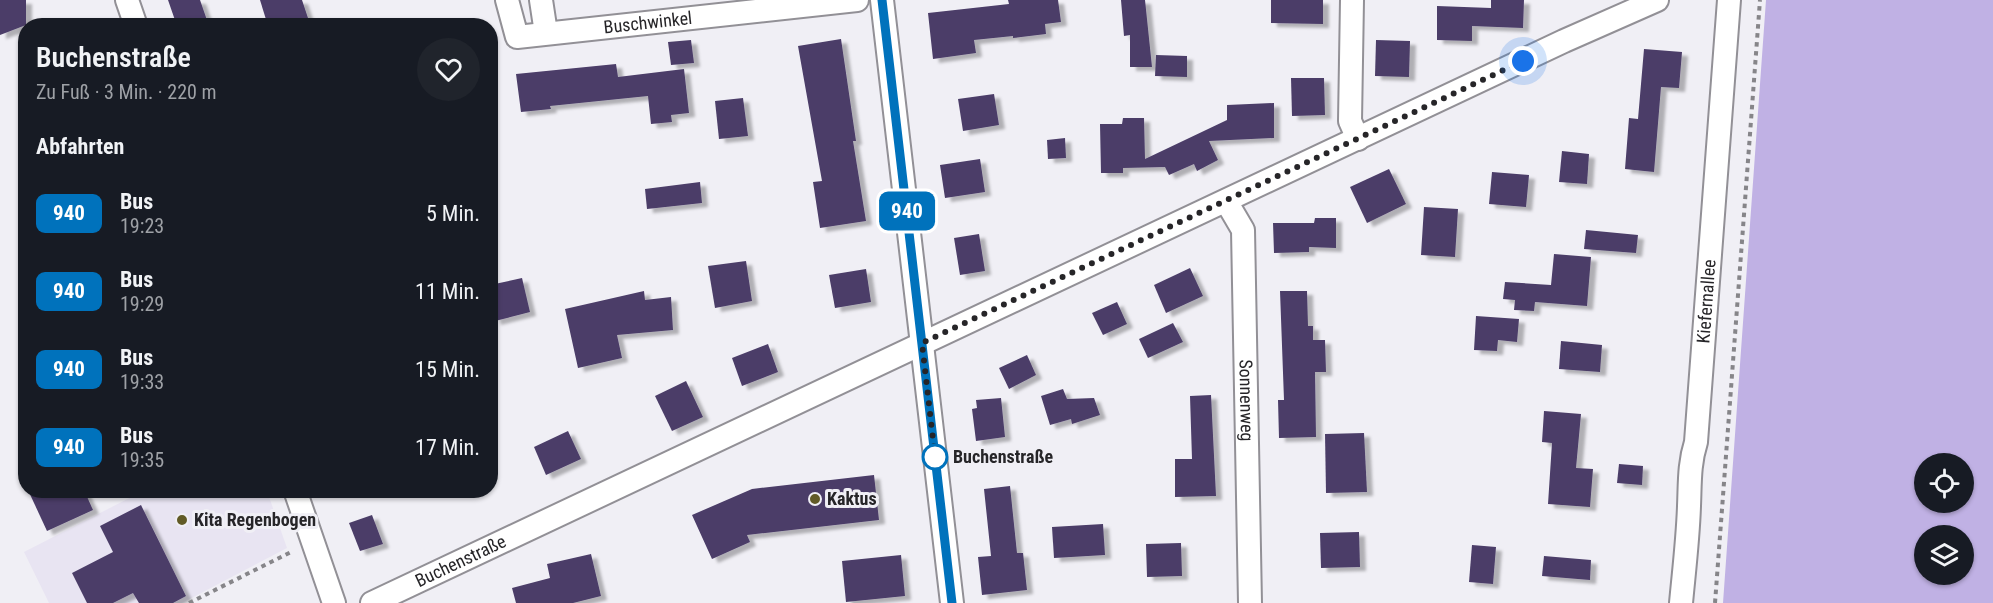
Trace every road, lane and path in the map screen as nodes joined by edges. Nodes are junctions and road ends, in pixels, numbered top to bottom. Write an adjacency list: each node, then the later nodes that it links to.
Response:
1 (127, 0): 10 (street)
2 (507, 0): 11 (street, Buschwinkel)
3 (541, 0): 11 (street)
4 (856, 0): 11 (street, Buschwinkel)
5 (882, 0): 14 (street)
6 (1352, 0): 12 (street)
7 (1657, 0): 12 (street, Buchenstraße)
8 (1729, 0): 22 (street, Kiefernallee)
9 (1760, 0): 23 (path)
10 (133, 18)
11 (546, 33)
12 (1358, 139): 13 (street, Buchenstraße)
13 (1226, 201): 14 (street, Buchenstraße); 21 (street, Sonnenweg)
14 (922, 343): 19 (street, Buchenstraße); 20 (street)
15 (298, 498): 16 (street)
16 (314, 545): 17 (path); 18 (street)
17 (189, 603)
18 (334, 603)
19 (372, 603)
20 (952, 603)
21 (1251, 603)
22 (1681, 603)
23 (1715, 603)

